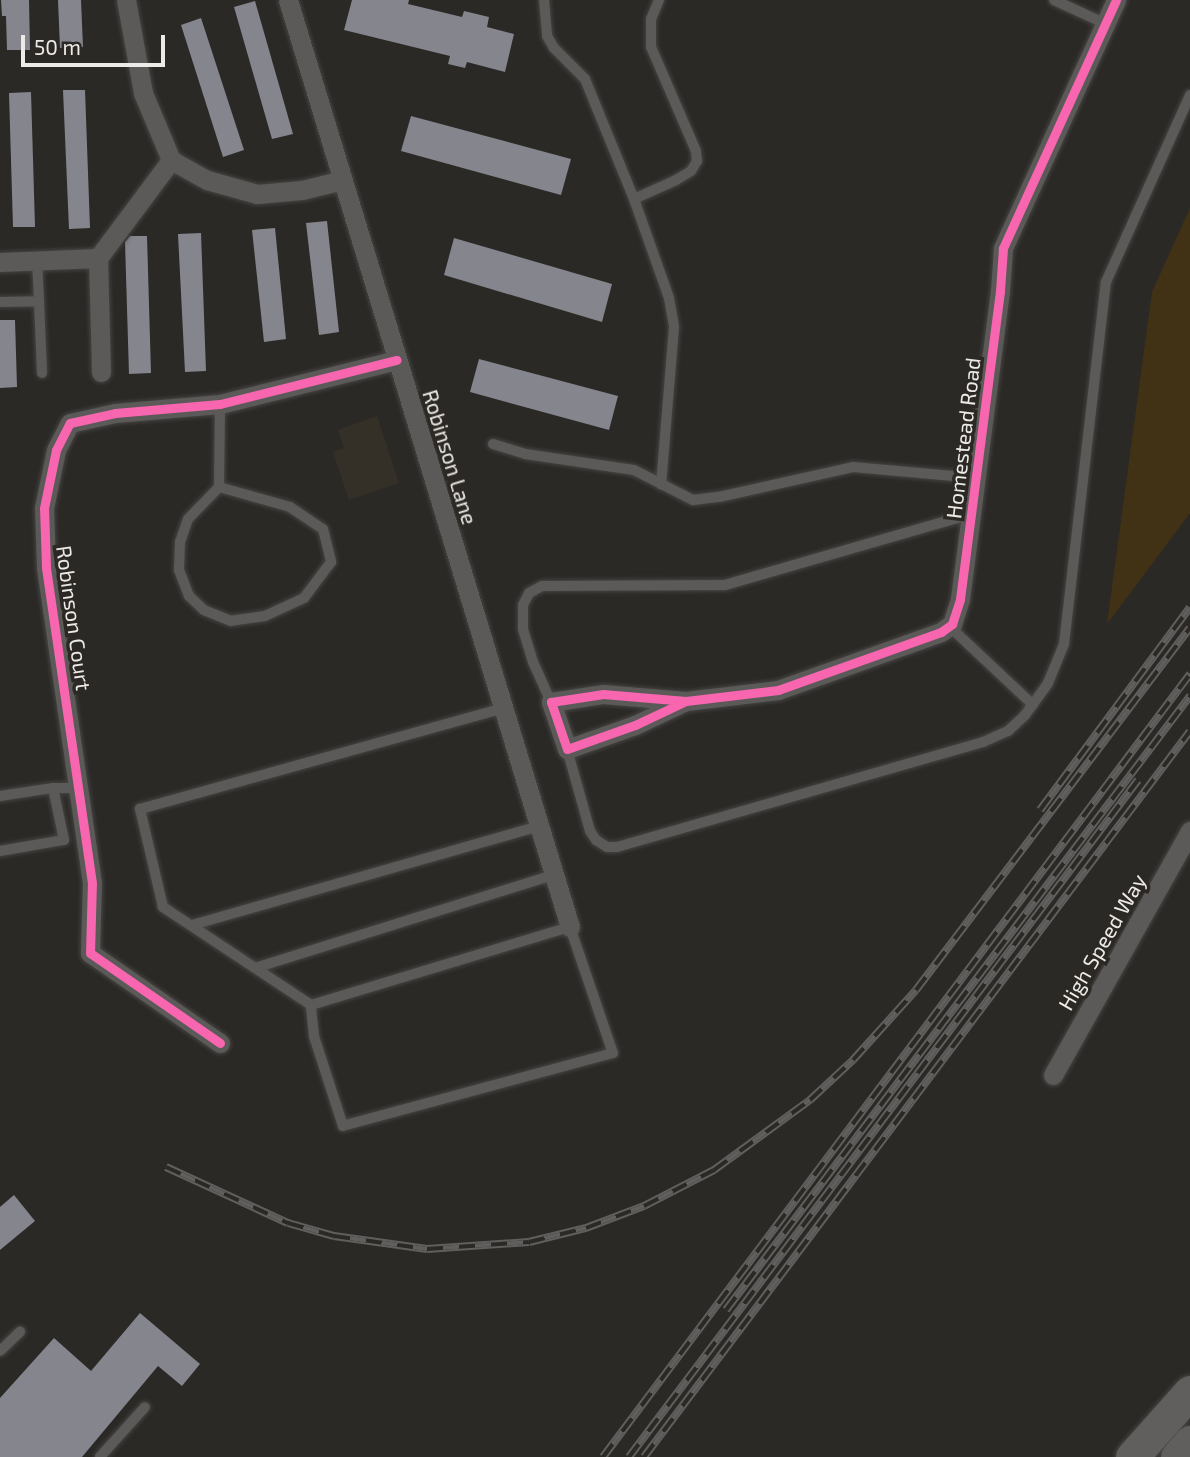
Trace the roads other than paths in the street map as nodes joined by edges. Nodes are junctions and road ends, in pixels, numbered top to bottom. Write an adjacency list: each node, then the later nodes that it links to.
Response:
1 (126, 0): 9 (street)
2 (288, 0): 10 (street, Robinson Lane)
3 (544, 0): 11 (lane)
4 (659, 0): 11 (lane)
5 (1054, 0): 7 (lane)
6 (1116, 0): 7 (street, Homestead Road)
7 (1106, 24): 22 (street, Homestead Road)
8 (1190, 95): 29 (lane)
9 (171, 160): 10 (street); 12 (street)
10 (342, 180): 17 (street, Robinson Lane)
11 (634, 199): 23 (lane)
12 (98, 258): 13 (street); 18 (street)
13 (37, 260): 14 (street); 15 (lane)
14 (0, 262)
15 (39, 301): 16 (lane); 19 (lane)
16 (0, 302)
17 (397, 360): 20 (street, Robinson Court); 30 (street, Robinson Lane)
18 (101, 372)
19 (42, 373)
20 (220, 404): 24 (lane); 33 (street, Robinson Court)
21 (493, 444): 23 (lane)
22 (976, 478): 23 (lane); 25 (street, Homestead Road)
23 (661, 484)
24 (219, 487): 24 (lane)
25 (971, 514): 26 (street, Homestead Road); 28 (lane)
26 (949, 626): 27 (street); 29 (lane)
27 (685, 701): 28 (street); 31 (street)
28 (551, 702): 31 (street)
29 (1033, 705): 31 (lane)
30 (503, 708): 35 (street, Robinson Lane); 39 (lane)
31 (567, 748)
32 (52, 788): 33 (lane); 34 (lane); 37 (lane)
33 (80, 789): 43 (street, Robinson Court)
34 (0, 796)
35 (539, 825): 38 (street, Robinson Lane); 39 (lane)
36 (1190, 831): 44 (street, High Speed Way)
37 (0, 851)
38 (554, 875): 40 (street, Robinson Lane); 41 (lane)
39 (192, 925): 41 (lane)
40 (570, 927): 42 (lane); 42 (lane)
41 (258, 967): 42 (lane)
42 (311, 1004)
43 (220, 1043)
44 (1053, 1076)
45 (20, 1332): 46 (lane)
46 (0, 1351)
47 (1190, 1392): 51 (highway)
48 (145, 1407): 50 (lane)
49 (1190, 1442): 52 (highway)
50 (100, 1457)
51 (1132, 1457)
52 (1177, 1457)

